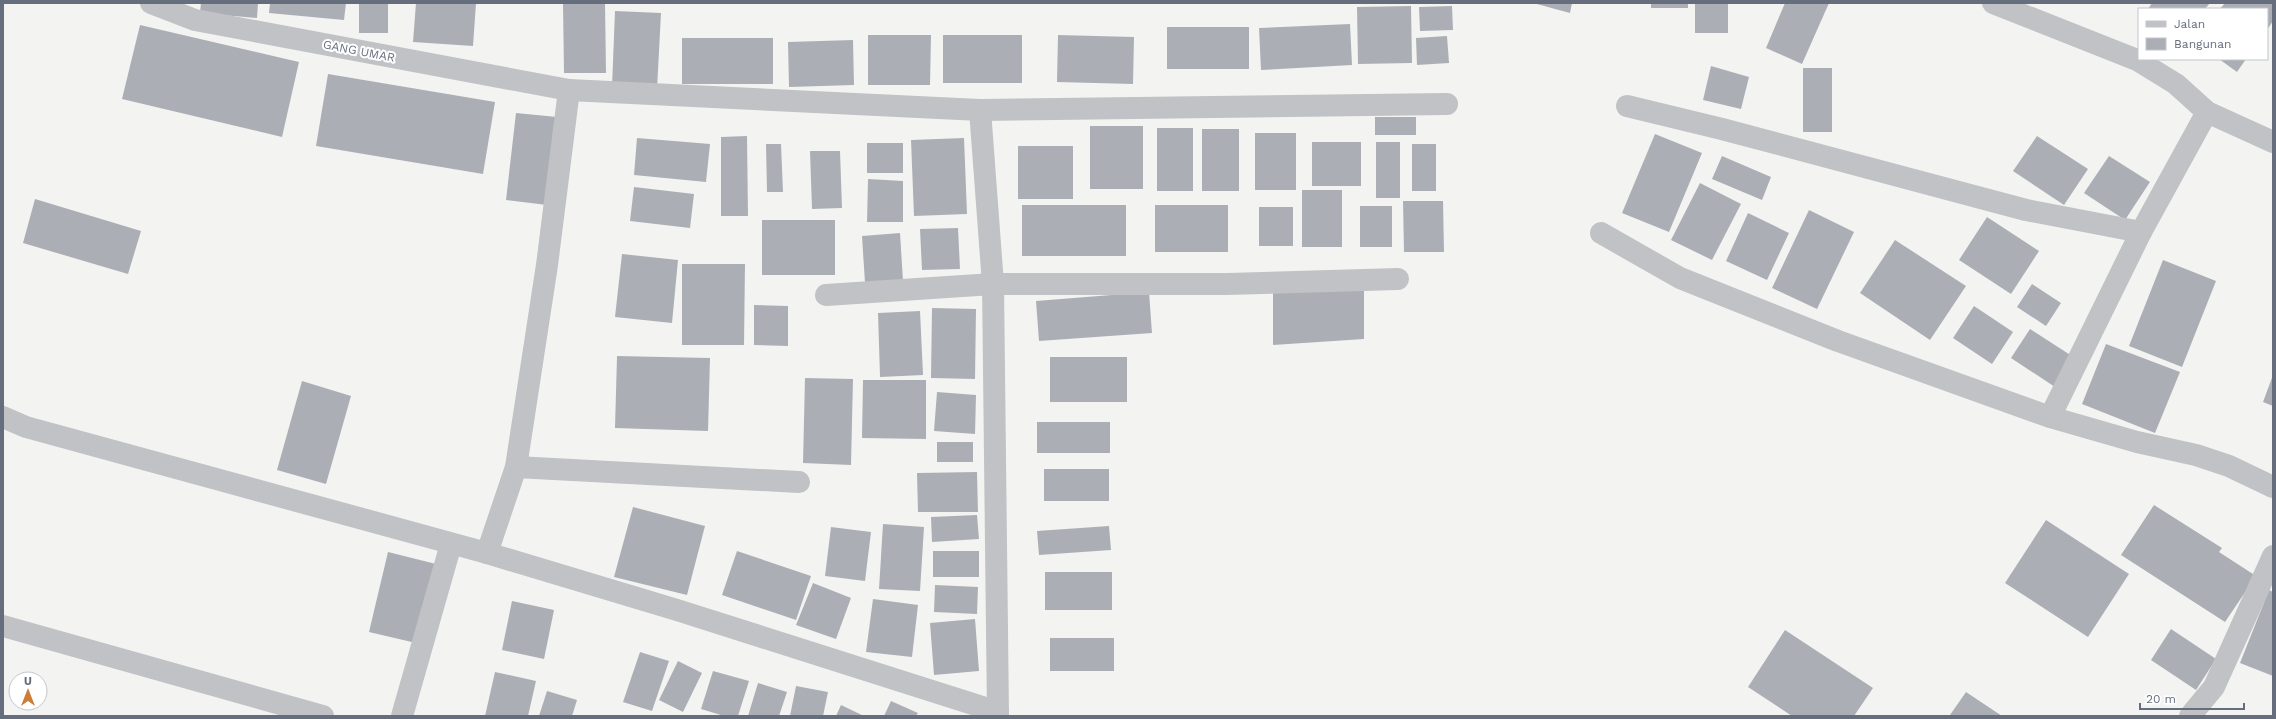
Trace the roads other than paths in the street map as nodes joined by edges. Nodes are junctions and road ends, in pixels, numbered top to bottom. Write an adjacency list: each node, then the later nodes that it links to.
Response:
1 (151, 3): 3 (street, GANG UMAR)
2 (1993, 3): 7 (street)
3 (569, 90): 6 (street, GANG UMAR); 18 (street)
4 (1447, 104): 6 (street, GANG UMAR)
5 (1627, 106): 9 (street)
6 (980, 110): 12 (street)
7 (2207, 112): 8 (street); 9 (street)
8 (2273, 142)
9 (2141, 232): 15 (street)
10 (1601, 233): 15 (street)
11 (1398, 279): 12 (street)
12 (993, 284): 13 (street); 25 (street)
13 (826, 295)
14 (3, 417): 16 (street)
15 (2050, 417): 20 (street)
16 (26, 427): 17 (street); 21 (street)
17 (3, 431)
18 (516, 468): 19 (street); 22 (street)
19 (799, 482)
20 (2273, 487)
21 (450, 544): 22 (street); 27 (street)
22 (487, 553): 25 (street)
23 (2273, 556): 28 (street)
24 (3, 626): 26 (street)
25 (998, 714)
26 (323, 716)
27 (402, 716)
28 (2190, 716)

